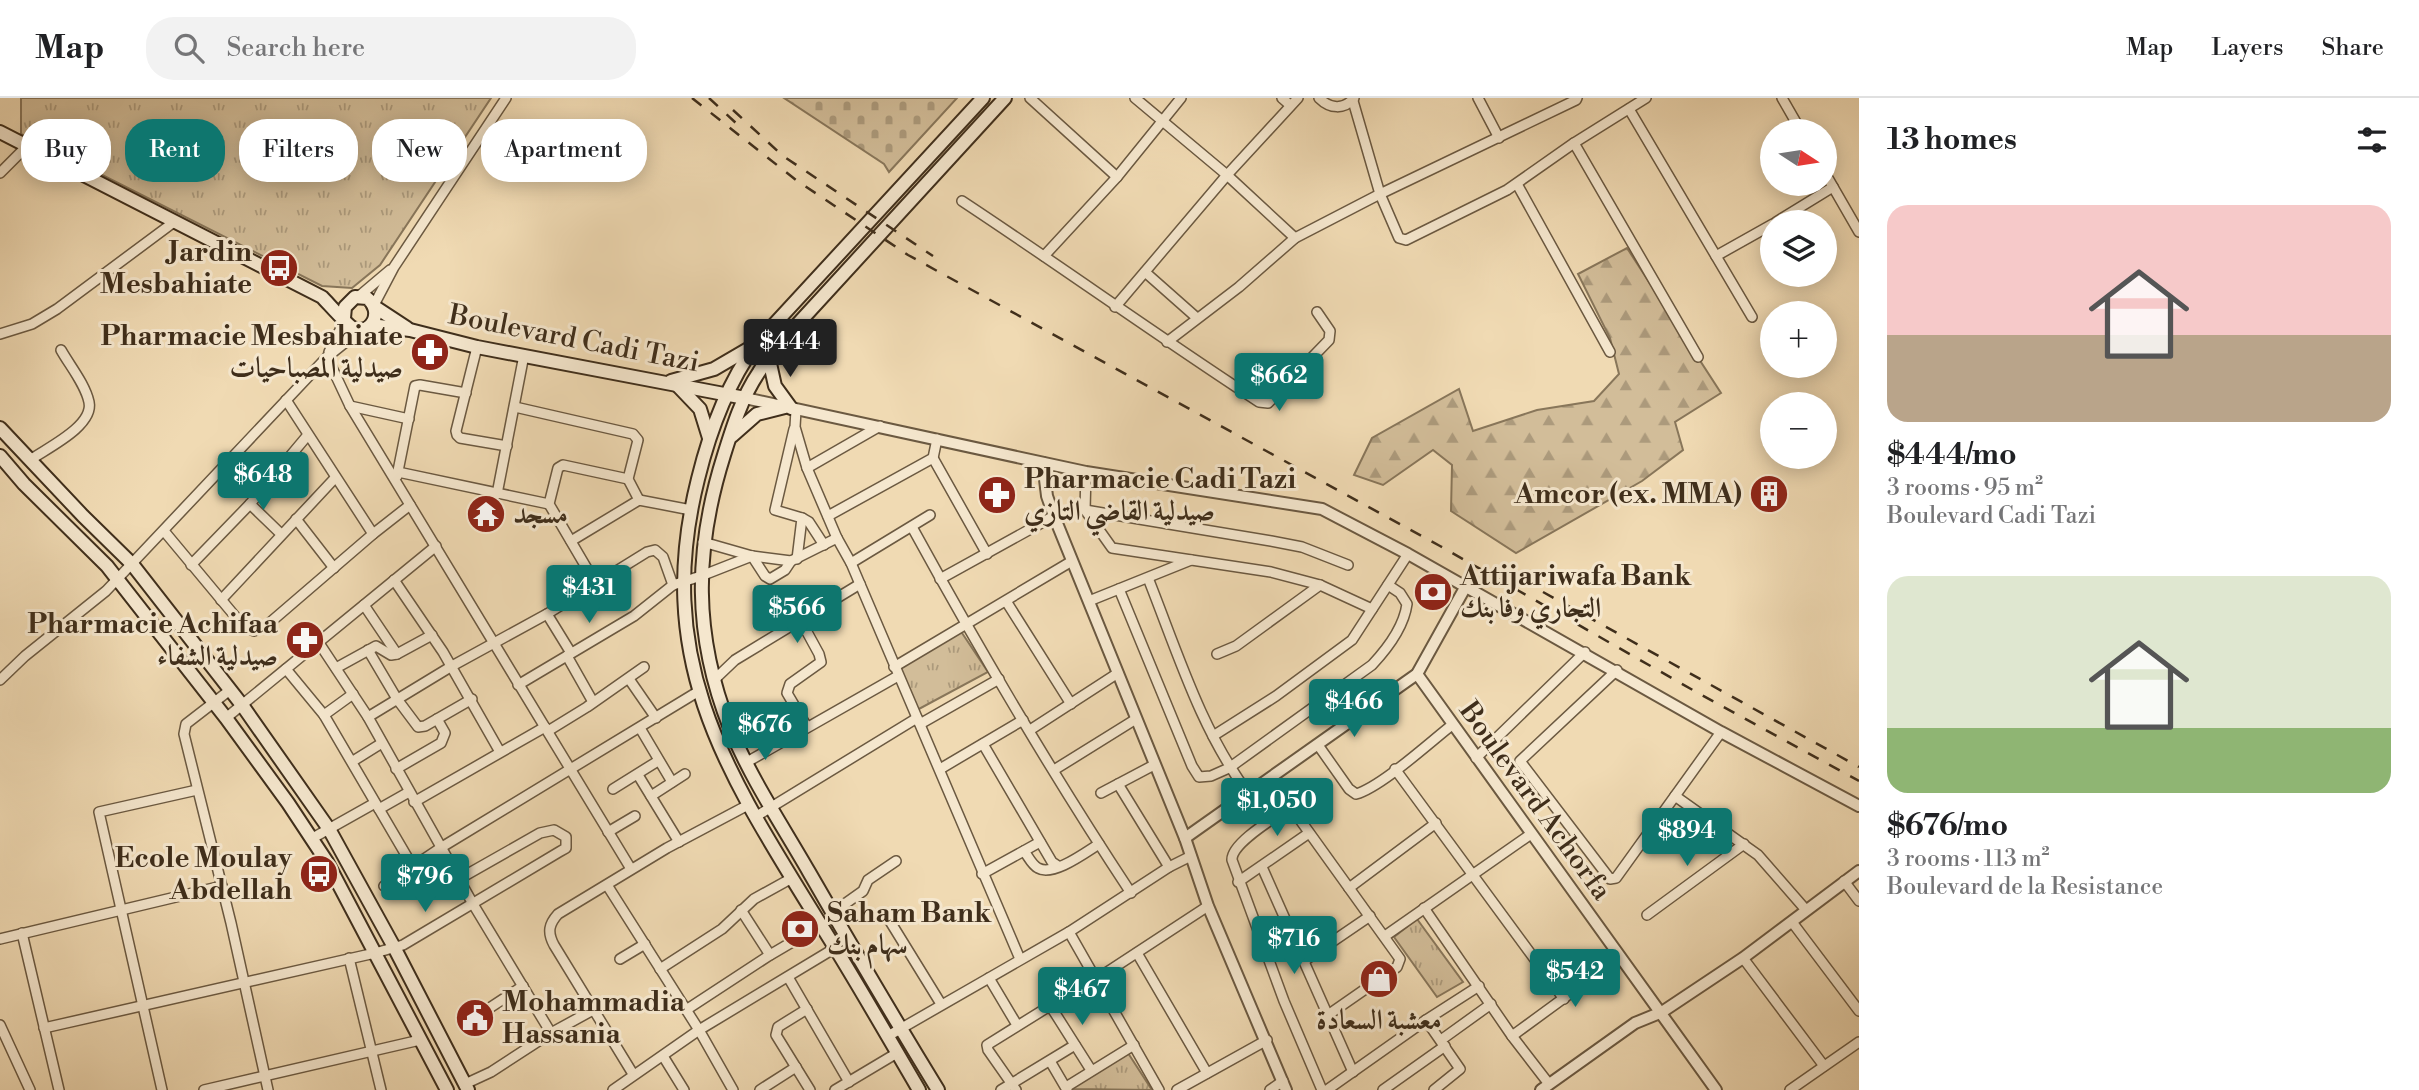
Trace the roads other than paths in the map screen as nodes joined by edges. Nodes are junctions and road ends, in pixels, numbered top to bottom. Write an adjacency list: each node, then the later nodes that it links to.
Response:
1 (506, 98): 40 (street)
2 (983, 98): 54 (main road)
3 (1005, 98): 61 (main road)
4 (1030, 98): 26 (street)
5 (1135, 98): 18 (street)
6 (1181, 98): 18 (street)
7 (1282, 98): 15 (street)
8 (1298, 98): 15 (street)
9 (1320, 98): 14 (street)
10 (1478, 98): 20 (street)
11 (1577, 98): 20 (street)
12 (1646, 98): 16 (street)
13 (1782, 98): 17 (street)
14 (1353, 99): 29 (street)
15 (1290, 105): 25 (street)
16 (1629, 109): 22 (street); 39 (street)
17 (1794, 119)
18 (1161, 121): 25 (street); 26 (street)
19 (0, 132): 21 (main road)
20 (1499, 138): 29 (street)
21 (21, 143)
22 (1574, 143): 28 (street); 60 (street)
23 (21, 152): 24 (street)
24 (0, 173)
25 (1227, 174): 37 (street); 41 (street)
26 (1116, 177): 38 (street)
27 (97, 182): 34 (main road)
28 (1517, 184): 29 (street); 57 (street)
29 (1380, 194): 37 (street)
30 (1818, 196): 33 (street)
31 (1838, 196): 36 (street)
32 (962, 201): 38 (street)
33 (1795, 210)
34 (174, 222): 42 (main road); 52 (street)
35 (1760, 231): 39 (street)
36 (1859, 232)
37 (1295, 238): 48 (street)
38 (1044, 256): 45 (street)
39 (1716, 256): 47 (street)
40 (394, 267): 43 (street); 44 (street)
41 (1145, 272): 45 (street); 48 (street)
42 (322, 297): 43 (main road); 49 (main road)
43 (355, 298): 44 (main road); 49 (main road)
44 (375, 306): 50 (main road); 51 (main road, Boulevard Cadi Tazi)
45 (1115, 307): 53 (street)
46 (1317, 312): 53 (street)
47 (1752, 317)
48 (1197, 318): 53 (street)
49 (345, 319): 50 (main road); 59 (street)
50 (366, 327): 51 (main road, Boulevard Cadi Tazi); 59 (street)
51 (410, 330): 55 (main road, Boulevard Cadi Tazi)
52 (0, 334)
53 (1167, 342)
54 (757, 344): 62 (main road); 65 (main road)
55 (477, 347): 58 (main road, Boulevard Cadi Tazi); 64 (street)
56 (61, 350): 82 (street)
57 (1610, 352)
58 (524, 355): 62 (main road, Boulevard Cadi Tazi); 69 (street)
59 (327, 357): 67 (street); 68 (street)
60 (1698, 357)
61 (769, 359): 66 (main road); 70 (main road)
62 (664, 383): 63 (main road, Boulevard Cadi Tazi)
63 (678, 386): 65 (main road, Boulevard Cadi Tazi); 76 (main road)
64 (466, 393): 71 (street); 79 (street)
65 (726, 394): 66 (main road, Boulevard Cadi Tazi); 76 (main road)
66 (745, 398): 70 (street, Boulevard Cadi Tazi); 77 (main road)
67 (286, 400): 75 (street); 102 (street)
68 (349, 406): 71 (street); 86 (street)
69 (515, 407): 79 (street); 88 (street)
70 (791, 408): 72 (street, Boulevard Cadi Tazi); 73 (street); 77 (main road)
71 (409, 419): 86 (street)
72 (880, 426): 78 (street, Boulevard Cadi Tazi); 84 (street)
73 (794, 427): 84 (street); 99 (street)
74 (0, 428): 82 (main road)
75 (307, 436): 87 (street); 91 (street)
76 (709, 439): 94 (main road)
77 (729, 439): 107 (main road)
78 (937, 439): 81 (street); 83 (street, Boulevard Cadi Tazi)
79 (507, 446): 89 (street)
80 (0, 456): 123 (main road)
81 (933, 458): 97 (street); 110 (street)
82 (30, 460): 117 (main road)
83 (1042, 463): 85 (street, Boulevard Cadi Tazi); 98 (street)
84 (807, 468): 97 (street)
85 (1086, 472): 95 (street); 111 (street, Boulevard Cadi Tazi)
86 (397, 476): 89 (street); 93 (street)
87 (335, 478): 100 (street); 104 (street)
88 (628, 479): 90 (street); 92 (street)
89 (497, 494): 92 (street)
90 (639, 500): 94 (street); 106 (street)
91 (250, 504): 103 (street); 118 (street)
92 (549, 504): 106 (street)
93 (410, 505): 104 (street); 109 (street)
94 (691, 510): 126 (main road)
95 (1085, 510): 114 (street); 119 (street)
96 (930, 515): 101 (street)
97 (828, 516): 105 (street)
98 (1054, 516): 110 (street); 115 (street)
99 (802, 518): 108 (street); 113 (street)
100 (296, 519): 103 (street); 120 (street)
101 (912, 527): 116 (street); 124 (street)
102 (164, 531): 117 (street); 118 (street)
103 (281, 534): 133 (street)
104 (373, 534): 120 (street)
105 (837, 538): 108 (street); 116 (street)
106 (571, 541): 127 (street)
107 (703, 542): 112 (street); 121 (main road)
108 (824, 545): 113 (street)
109 (436, 546): 125 (street); 143 (street)
110 (987, 554): 124 (street)
111 (1408, 554): 129 (street); 131 (street, Boulevard Cadi Tazi)
112 (752, 556): 113 (street); 113 (street); 121 (street)
113 (794, 560)
114 (1193, 560): 122 (street); 130 (street)
115 (1072, 561): 134 (street); 135 (street)
116 (851, 563): 128 (street)
117 (132, 564): 123 (street); 162 (main road)
118 (191, 565): 133 (street)
119 (1348, 565)
120 (334, 568): 133 (street)
121 (701, 576): 126 (street); 160 (main road)
122 (1148, 578): 132 (street); 185 (street)
123 (117, 579): 159 (street); 167 (main road)
124 (940, 579): 140 (street)
125 (394, 580): 136 (street); 141 (street)
126 (678, 583): 127 (street); 148 (street); 163 (main road)
127 (596, 584): 138 (street)
128 (860, 584): 139 (street); 154 (street)
129 (1388, 585): 137 (street); 196 (street)
130 (1320, 586): 137 (street); 147 (street)
131 (1466, 586): 145 (street, Boulevard Cadi Tazi); 156 (street)
132 (1119, 589): 135 (street); 196 (street)
133 (221, 600)
134 (1006, 601): 140 (street); 169 (street)
135 (1089, 601): 155 (street)
136 (364, 605): 142 (street); 146 (street)
137 (1372, 609): 185 (street)
138 (547, 614): 143 (street); 148 (street)
139 (801, 621): 160 (street); 180 (street)
140 (968, 624): 154 (street); 157 (street)
141 (432, 635): 146 (street); 149 (street)
142 (319, 643): 151 (street); 152 (street)
143 (494, 643): 149 (street); 161 (street)
144 (368, 650): 146 (street); 151 (street); 165 (street)
145 (1585, 652): 153 (street, Boulevard Cadi Tazi); 190 (street)
146 (397, 654)
147 (1217, 654)
148 (569, 655): 161 (street); 168 (street)
149 (452, 666): 165 (street); 166 (street)
150 (643, 667): 158 (street)
151 (336, 668): 164 (street)
152 (286, 669): 170 (street); 171 (street)
153 (1617, 670): 184 (street, Boulevard Cadi Tazi); 212 (street)
154 (896, 671): 178 (street); 180 (street)
155 (1118, 673): 169 (street); 176 (street)
156 (1417, 674): 179 (street, Boulevard Achorfa); 188 (street)
157 (999, 678): 177 (street); 178 (street)
158 (629, 679): 168 (street); 174 (street)
159 (0, 680)
160 (714, 680): 193 (main road)
161 (517, 685): 182 (street)
162 (230, 690): 167 (street); 170 (main road)
163 (699, 691): 174 (street); 214 (main road)
164 (353, 694): 171 (street); 172 (street)
165 (397, 699): 172 (street); 175 (street)
166 (472, 699): 175 (street); 189 (street)
167 (214, 702): 173 (main road); 207 (street)
168 (593, 702): 182 (street)
169 (1071, 704): 183 (street)
170 (242, 705): 173 (street); 222 (main road)
171 (324, 715): 191 (street)
172 (368, 717): 186 (street)
173 (226, 718): 227 (main road)
174 (656, 718): 181 (street)
175 (437, 719): 197 (street)
176 (1136, 719): 194 (street); 200 (street)
177 (1023, 720): 183 (street); 187 (street)
178 (919, 721): 198 (street); 216 (street)
179 (1452, 725): 190 (street, Boulevard Achorfa); 199 (street)
180 (807, 727): 193 (street)
181 (640, 728): 192 (street); 195 (street)
182 (546, 729): 189 (street); 195 (street)
183 (1030, 730): 200 (street)
184 (1721, 732): 212 (street); 217 (street, Boulevard Cadi Tazi)
185 (1213, 736): 196 (street)
186 (382, 743): 191 (street); 197 (street)
187 (983, 744): 198 (street); 229 (street)
188 (1318, 745): 199 (street); 203 (street)
189 (500, 752): 213 (street)
190 (1476, 758): 225 (street, Boulevard Achorfa)
191 (353, 761): 215 (street)
192 (659, 761): 202 (street); 204 (street)
193 (747, 762): 216 (main road)
194 (1154, 765): 205 (street); 226 (street)
195 (571, 768): 223 (street); 232 (street)
196 (1229, 768): 210 (street)
197 (396, 769): 208 (street)
198 (940, 769): 243 (street)
199 (1395, 769): 221 (street)
200 (1054, 770): 230 (street)
201 (685, 774): 204 (street)
202 (638, 775): 206 (street); 211 (street)
203 (1270, 778): 210 (street); 218 (street)
204 (672, 782): 211 (street)
205 (1118, 784): 209 (street); 238 (street)
206 (614, 789)
207 (197, 790): 248 (street); 257 (street)
208 (409, 792): 213 (street); 215 (street)
209 (1101, 793)
210 (1248, 793): 226 (street)
211 (651, 796): 228 (street)
212 (1675, 796): 231 (street)
213 (414, 802): 232 (street)
214 (748, 805): 220 (main road); 228 (street)
215 (377, 806): 222 (street); 237 (street)
216 (771, 806): 220 (street); 260 (main road)
217 (1859, 806)
218 (1290, 807): 224 (street); 247 (street)
219 (635, 816): 223 (street)
220 (755, 817): 244 (main road)
221 (1436, 823): 242 (street); 251 (street)
222 (329, 829): 227 (street); 271 (main road)
223 (608, 832): 240 (street)
224 (1309, 833): 239 (street); 251 (street)
225 (1531, 834): 242 (street); 276 (street, Boulevard Achorfa)
226 (1185, 838): 234 (street)
227 (312, 839): 273 (main road)
228 (679, 842): 240 (street)
229 (1040, 842): 233 (street); 236 (street)
230 (1099, 844): 236 (street); 252 (street)
231 (1744, 844): 259 (street); 261 (street)
232 (442, 847): 237 (street); 245 (street)
233 (1024, 850): 236 (street); 243 (street)
234 (1191, 856): 238 (street); 255 (street)
235 (896, 861): 260 (street)
236 (1058, 866)
237 (413, 867): 249 (street)
238 (1169, 867): 252 (street)
239 (1262, 867): 247 (street); 281 (street)
240 (631, 869): 250 (street)
241 (1859, 871): 246 (street)
242 (1473, 873): 256 (street); 289 (street)
243 (982, 874): 280 (street)
244 (792, 878): 258 (street); 265 (main road)
245 (459, 879): 254 (street); 254 (street)
246 (1844, 881): 253 (street); 259 (street)
247 (1238, 882): 351 (street)
248 (222, 886): 257 (street); 286 (street)
249 (384, 886)
250 (607, 886): 270 (street); 295 (street)
251 (1349, 888): 262 (street)
252 (1131, 893): 266 (street)
253 (1859, 901)
254 (472, 904): 271 (street); 287 (street)
255 (1208, 906): 274 (street); 310 (street)
256 (1424, 908): 268 (street); 288 (street)
257 (120, 910): 267 (street); 292 (street)
258 (741, 910): 275 (street); 282 (street)
259 (1806, 910): 264 (street)
260 (832, 913): 304 (main road)
261 (1647, 915)
262 (1370, 916): 268 (street); 281 (street)
263 (888, 918): 290 (street)
264 (1792, 922): 278 (street); 297 (street)
265 (821, 925): 272 (main road); 275 (street)
266 (1069, 932): 280 (street); 285 (street)
267 (22, 933): 269 (street); 303 (street)
268 (1385, 936): 299 (street)
269 (0, 939)
270 (645, 944): 279 (street); 282 (street)
271 (394, 947): 273 (street); 328 (main road)
272 (835, 948): 283 (street); 307 (main road)
273 (375, 953): 277 (street); 309 (main road)
274 (1138, 953): 285 (street); 323 (street)
275 (770, 955): 296 (street)
276 (1620, 957): 289 (street); 298 (street, Boulevard Achorfa)
277 (349, 958): 286 (street); 315 (street)
278 (1743, 958): 298 (street); 319 (street)
279 (620, 959)
280 (1020, 959): 284 (street)
281 (1304, 961): 299 (street)
282 (660, 969): 296 (street)
283 (788, 977): 294 (street); 305 (street)
284 (989, 978): 290 (street); 301 (street)
285 (1095, 979): 314 (street)
286 (244, 983): 292 (street); 325 (street)
287 (523, 986): 293 (street); 306 (street)
288 (1479, 986): 291 (street); 300 (street)
289 (1564, 999): 308 (street)
290 (941, 1004): 304 (street)
291 (1491, 1004): 308 (street); 312 (street)
292 (142, 1006): 303 (street); 334 (street)
293 (491, 1007)
294 (807, 1009): 320 (street); 326 (street)
295 (593, 1010): 306 (street); 324 (street)
296 (686, 1010): 305 (street)
297 (1859, 1011)
298 (1662, 1012): 330 (street); 354 (street, Boulevard Achorfa)
299 (1328, 1014): 322 (street)
300 (1426, 1020): 312 (street); 322 (street)
301 (1017, 1025): 313 (street); 329 (street)
302 (0, 1026): 332 (street)
303 (44, 1028): 333 (street)
304 (901, 1029): 307 (street); 346 (main road)
305 (699, 1030): 317 (street); 341 (street)
306 (551, 1033): 328 (street)
307 (888, 1036): 316 (main road)
308 (1512, 1036): 330 (street)
309 (420, 1040): 315 (street); 338 (main road)
310 (1266, 1040): 323 (street); 327 (street)
311 (1859, 1042): 319 (street)
312 (1443, 1043): 352 (street); 353 (street)
313 (1075, 1045): 318 (street); 321 (street)
314 (1134, 1045): 321 (street); 348 (street)
315 (372, 1051): 325 (street); 337 (street)
316 (897, 1053): 326 (street); 345 (main road)
317 (663, 1056): 324 (street); 340 (street)
318 (1049, 1061): 329 (street); 331 (street)
319 (1824, 1066): 355 (street)
320 (796, 1067): 342 (street); 343 (street)
321 (1091, 1070): 331 (street)
322 (1353, 1072): 351 (street)
323 (1207, 1073): 349 (street)
324 (634, 1074): 339 (street)
325 (265, 1075): 335 (street); 336 (street)
326 (849, 1082): 344 (street)
327 (1285, 1086): 350 (street)
328 (466, 1087)
329 (1014, 1087): 347 (street)
330 (1545, 1087)
331 (1067, 1089)
332 (30, 1090)
333 (59, 1090)
334 (162, 1090)
335 (204, 1090)
336 (268, 1090)
337 (381, 1090)
338 (447, 1090)
339 (612, 1090)
340 (684, 1090)
341 (733, 1090)
342 (760, 1090)
343 (810, 1090)
344 (835, 1090)
345 (919, 1090)
346 (938, 1090)
347 (1001, 1090)
348 (1159, 1090)
349 (1177, 1090)
350 (1270, 1090)
351 (1324, 1090)
352 (1383, 1090)
353 (1434, 1090)
354 (1716, 1090)
355 (1790, 1090)

